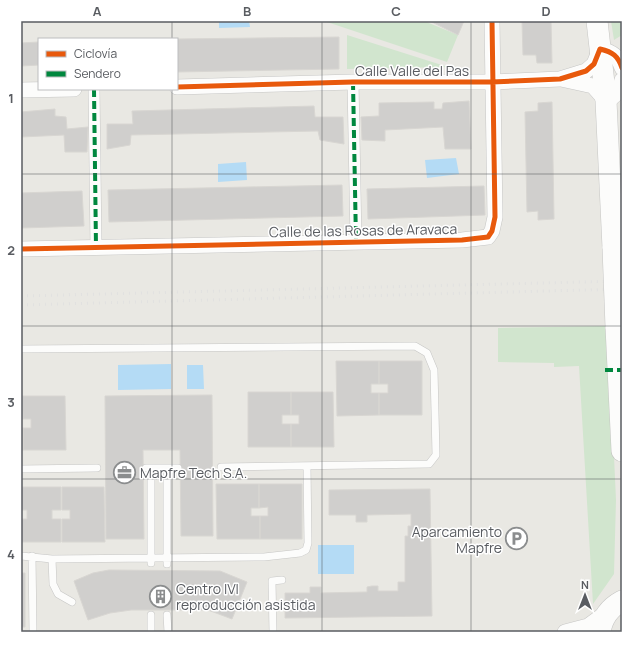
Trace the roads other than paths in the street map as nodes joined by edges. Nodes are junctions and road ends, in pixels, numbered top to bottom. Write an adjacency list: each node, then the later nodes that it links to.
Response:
1 (492, 21): 7 (street, Calle de las Rosas de Aravaca)
2 (597, 21): 3 (main road)
3 (600, 49): 4 (street); 5 (street, Calle Valle del Pas); 9 (main road)
4 (622, 68)
5 (560, 79): 7 (street, Calle Valle del Pas); 9 (street, Calle Valle del Pas)
6 (353, 82): 7 (street, Calle Valle del Pas); 8 (street, Calle Valle del Pas); 13 (street)
7 (492, 82): 13 (street, Calle de las Rosas de Aravaca)
8 (178, 87)
9 (618, 89): 17 (main road, bridge)
10 (21, 90): 11 (street)
11 (38, 90)
12 (94, 90): 14 (street)
13 (356, 242): 14 (street, Calle de las Rosas de Aravaca)
14 (96, 247): 15 (street, Calle de las Rosas de Aravaca)
15 (21, 249)
16 (21, 349): 18 (lane)
17 (622, 451)
18 (307, 466): 19 (lane); 28 (lane)
19 (221, 467)
20 (97, 468): 23 (lane)
21 (167, 468): 22 (lane); 27 (lane); 28 (lane)
22 (178, 468)
23 (21, 469)
24 (21, 556): 25 (lane)
25 (32, 556): 26 (lane); 34 (lane)
26 (52, 560): 27 (lane); 30 (lane)
27 (151, 561): 28 (lane)
28 (167, 561)
29 (282, 580): 37 (lane)
30 (72, 602)
31 (618, 603): 38 (street); 39 (main road)
32 (151, 615): 35 (lane)
33 (167, 615): 36 (lane)
34 (33, 632)
35 (151, 632)
36 (168, 632)
37 (272, 632)
38 (565, 632)
39 (600, 632)

